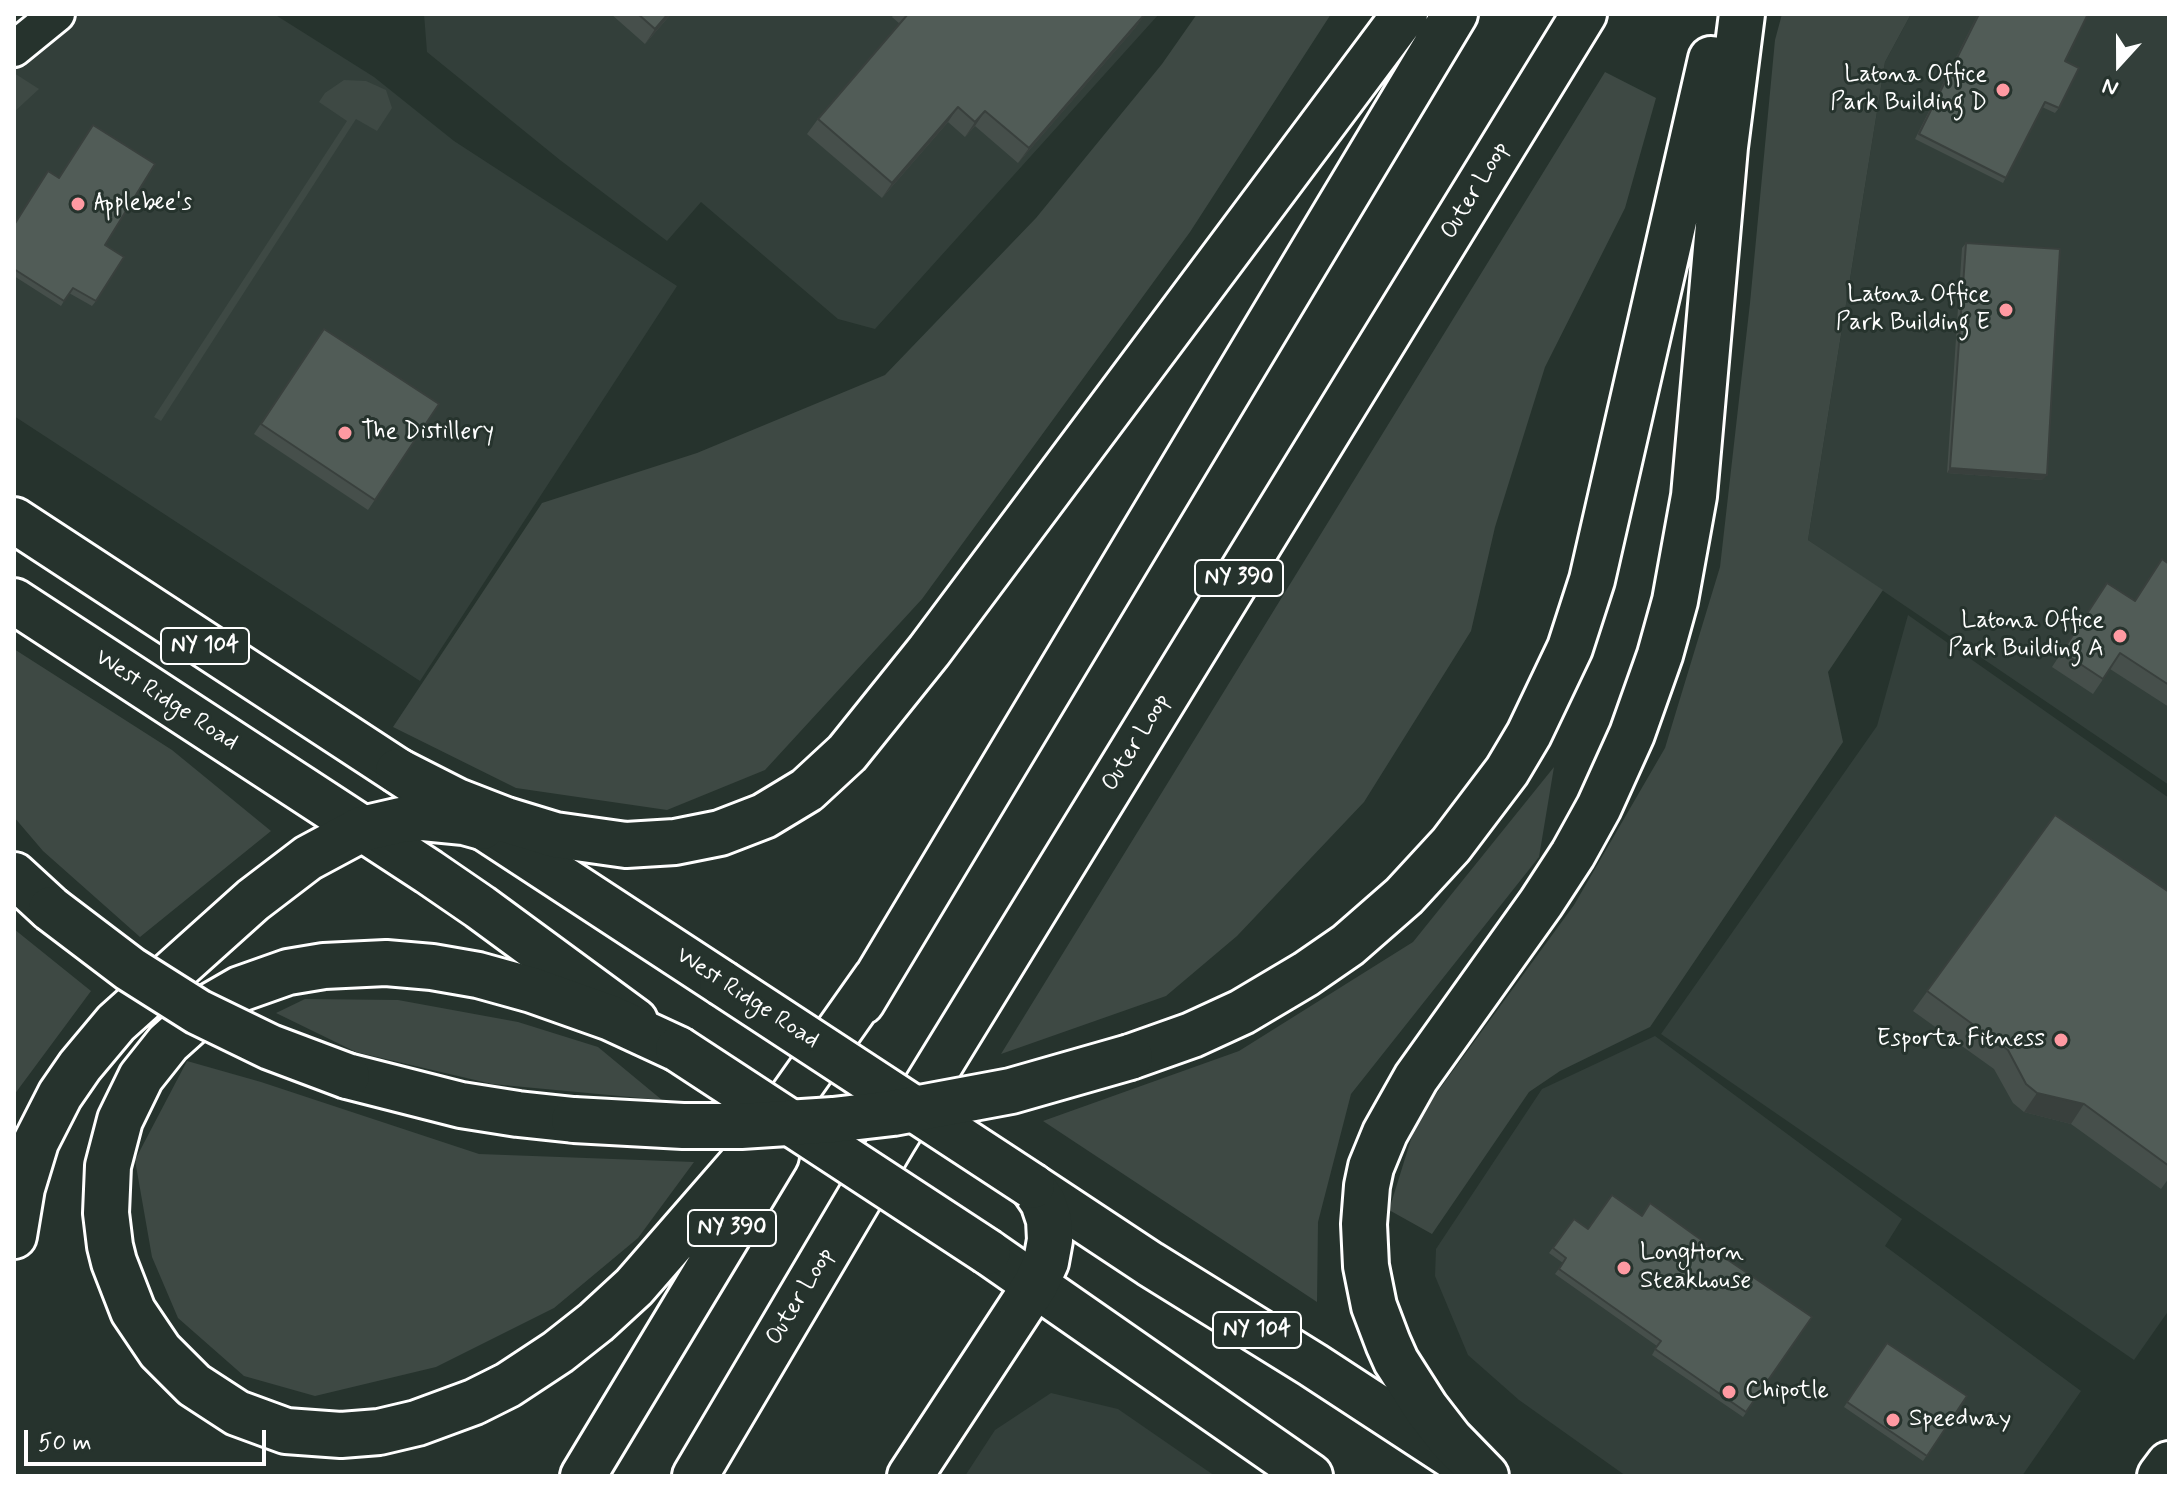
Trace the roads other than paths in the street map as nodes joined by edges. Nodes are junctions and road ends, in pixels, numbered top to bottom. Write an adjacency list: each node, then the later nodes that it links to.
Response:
1 (57, 14): 7 (street)
2 (1405, 14): 10 (main road)
3 (1455, 14): 14 (main road, NY 390)
4 (1584, 14): 21 (main road, Outer Loop / NY 390)
5 (1723, 14): 13 (main road, bridge)
6 (1742, 14): 24 (main road)
7 (14, 49)
8 (14, 520): 10 (main road, West Ridge Road / NY 104)
9 (14, 601): 11 (main road, West Ridge Road / NY 104)
10 (398, 771): 12 (main road, West Ridge Road / NY 104)
11 (362, 829): 12 (main road); 15 (main road, West Ridge Road / NY 104); 17 (main road)
12 (488, 829): 16 (main road, West Ridge Road / NY 104, bridge)
13 (14, 875)
14 (876, 978): 15 (main road); 20 (main road, NY 390)
15 (678, 1049): 18 (main road, West Ridge Road / NY 104, bridge)
16 (1032, 1186): 18 (main road); 24 (main road, West Ridge Road / NY 104)
17 (14, 1236)
18 (1036, 1284): 22 (main road); 23 (main road, West Ridge Road / NY 104)
19 (2169, 1464): 25 (main road)
20 (583, 1476)
21 (695, 1476)
22 (910, 1476)
23 (1310, 1476)
24 (1483, 1476)
25 (2160, 1476)

